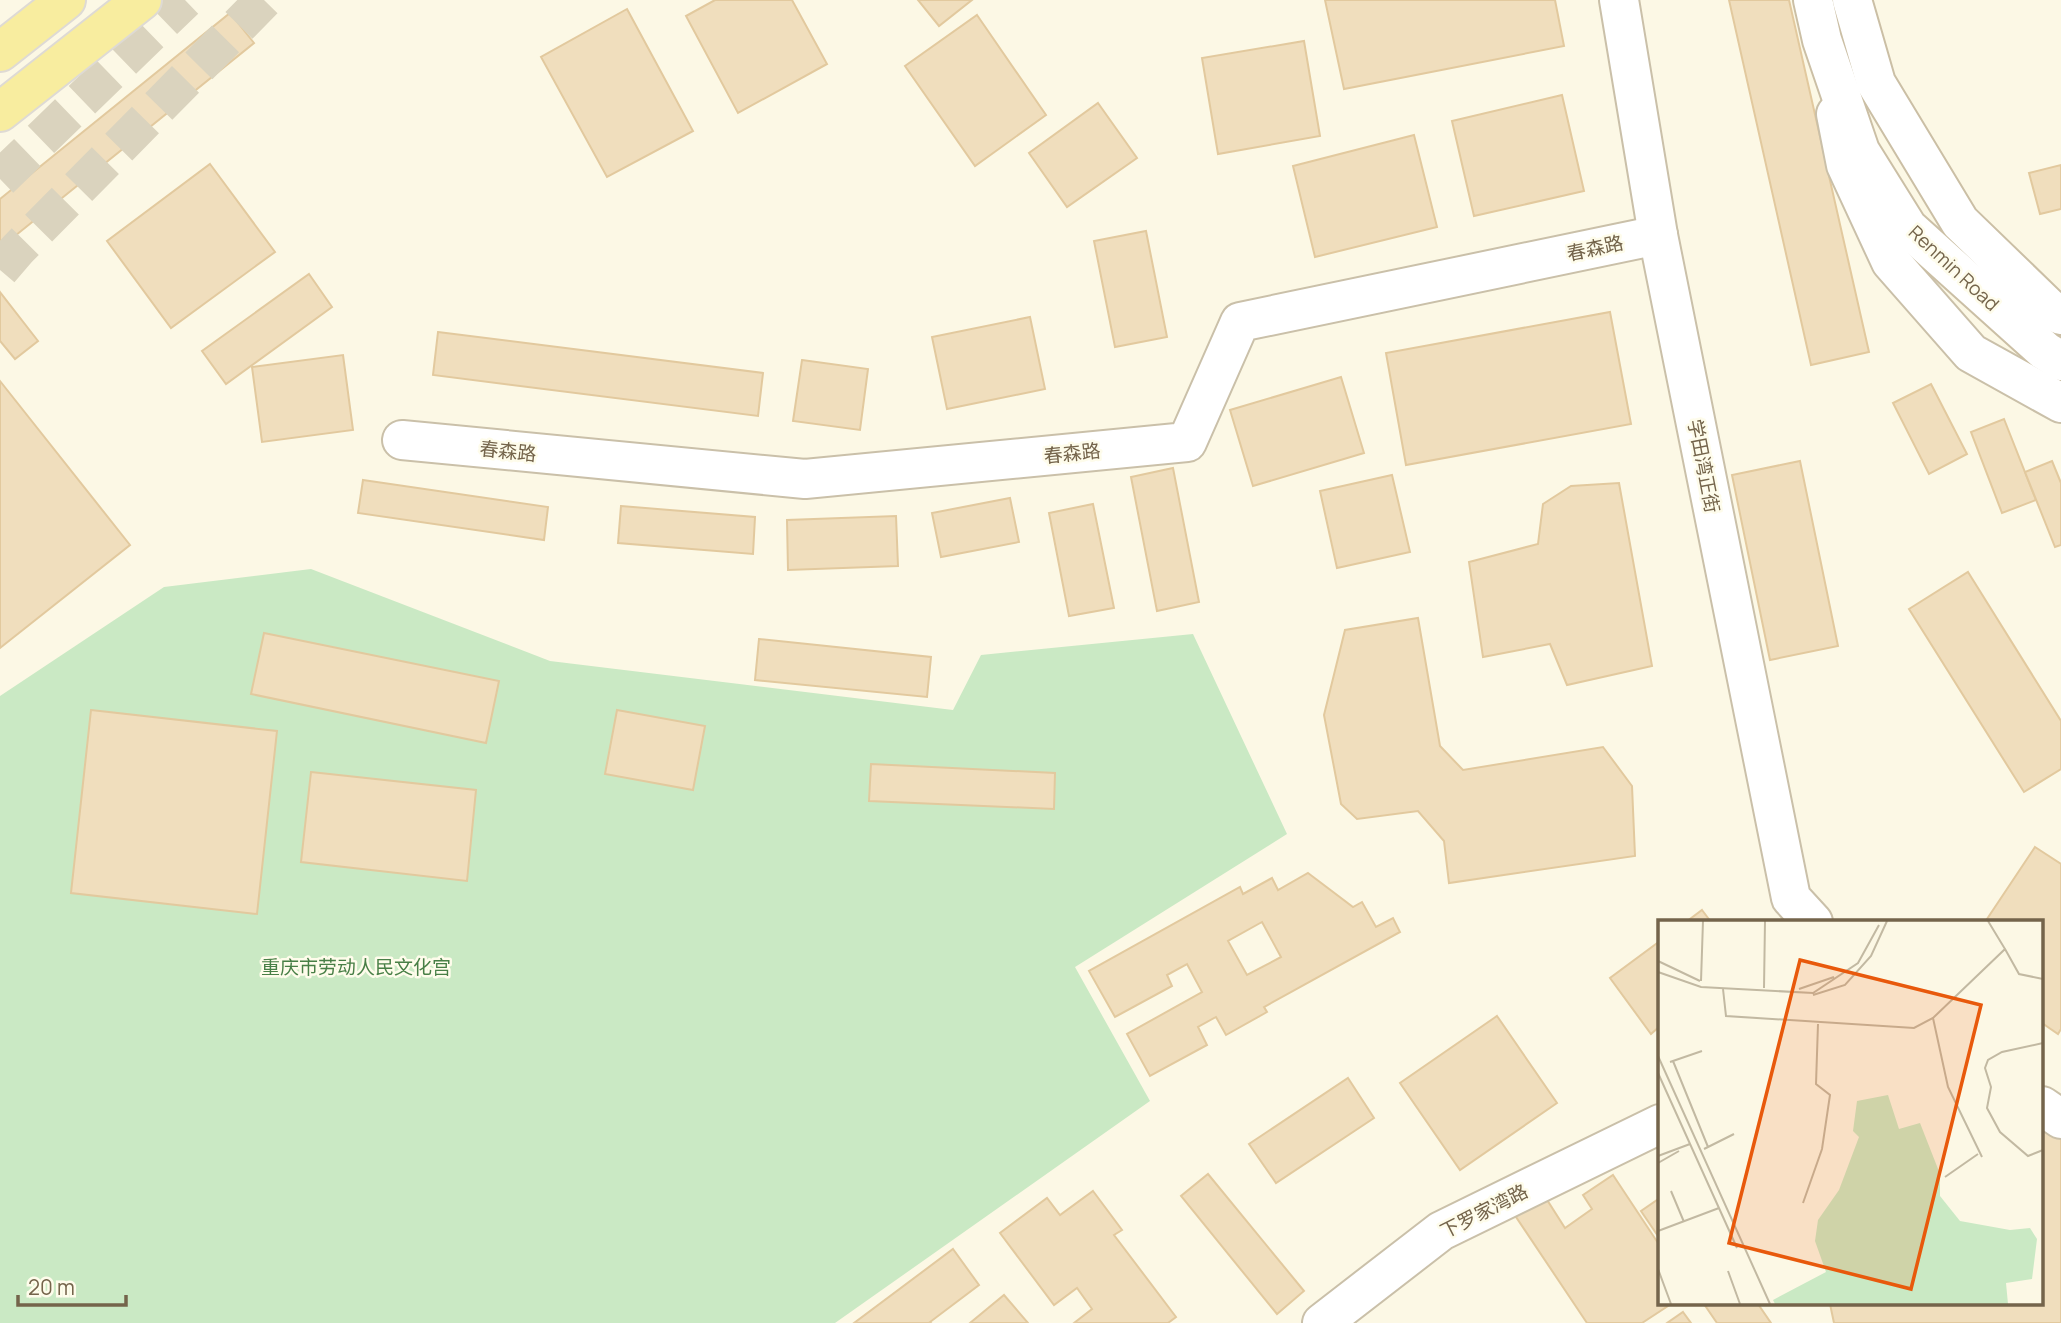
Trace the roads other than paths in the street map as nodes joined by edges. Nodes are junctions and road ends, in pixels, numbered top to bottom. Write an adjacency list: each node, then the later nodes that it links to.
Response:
1 (66, 0): 6 (main road)
2 (142, 0): 7 (main road)
3 (1619, 0): 8 (street, 学田湾正街)
4 (1812, 0): 10 (street, Renmin Road); 11 (street)
5 (1852, 0): 9 (street, Renmin Road)
6 (0, 52)
7 (0, 112)
8 (1658, 235): 12 (street, 春森路); 13 (street, 学田湾正街)
9 (2061, 315)
10 (2061, 361)
11 (2061, 403)
12 (402, 440)
13 (1811, 920)
14 (2044, 1107): 15 (street)
15 (2061, 1119)
16 (1658, 1125): 17 (street, 下罗家湾路)
17 (1322, 1323)

